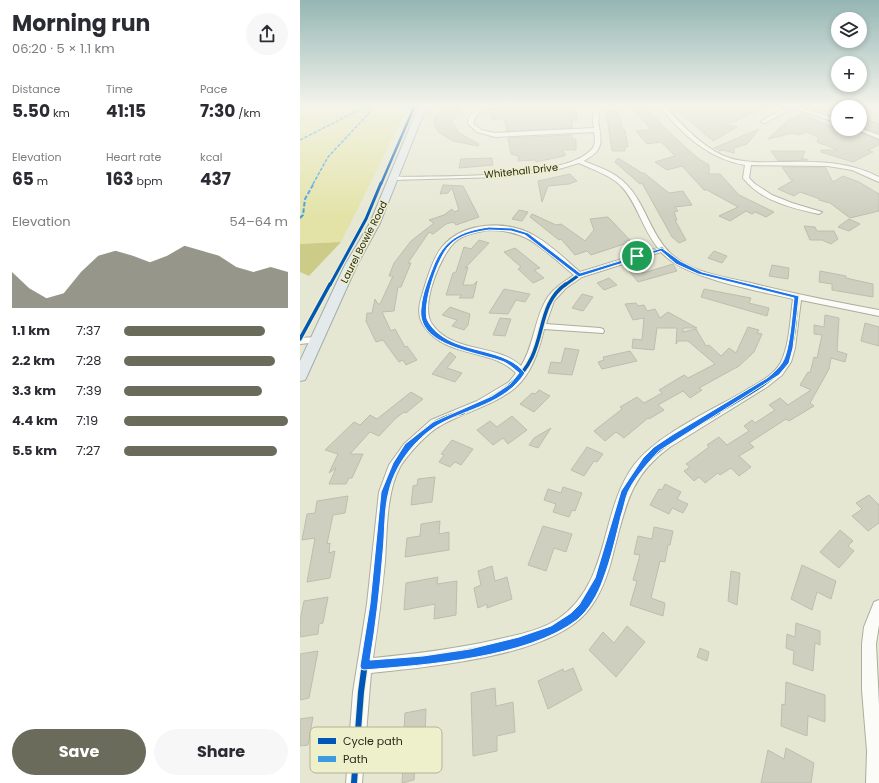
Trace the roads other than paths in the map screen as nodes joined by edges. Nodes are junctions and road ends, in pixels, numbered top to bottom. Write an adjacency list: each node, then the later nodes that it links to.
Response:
1 (409, 142): 6 (main road, Laurel Bowie Road)
2 (596, 142): 4 (street, Whitehall Drive)
3 (700, 142): 5 (street)
4 (581, 162): 6 (street, Whitehall Drive); 9 (street)
5 (748, 163): 7 (street); 8 (street)
6 (394, 179): 15 (main road, Laurel Bowie Road)
7 (879, 180)
8 (818, 212)
9 (662, 249): 10 (street); 11 (street)
10 (579, 275): 13 (street); 17 (street)
11 (797, 297): 12 (street); 20 (street)
12 (879, 313)
13 (540, 326): 14 (street); 17 (street)
14 (600, 331)
15 (316, 340): 16 (street); 18 (main road, Laurel Bowie Road)
16 (300, 341)
17 (522, 373): 20 (street)
18 (300, 376)
19 (879, 607): 24 (street)
20 (364, 666): 21 (street)
21 (357, 727)
22 (355, 773): 23 (street)
23 (354, 783)
24 (874, 783)

